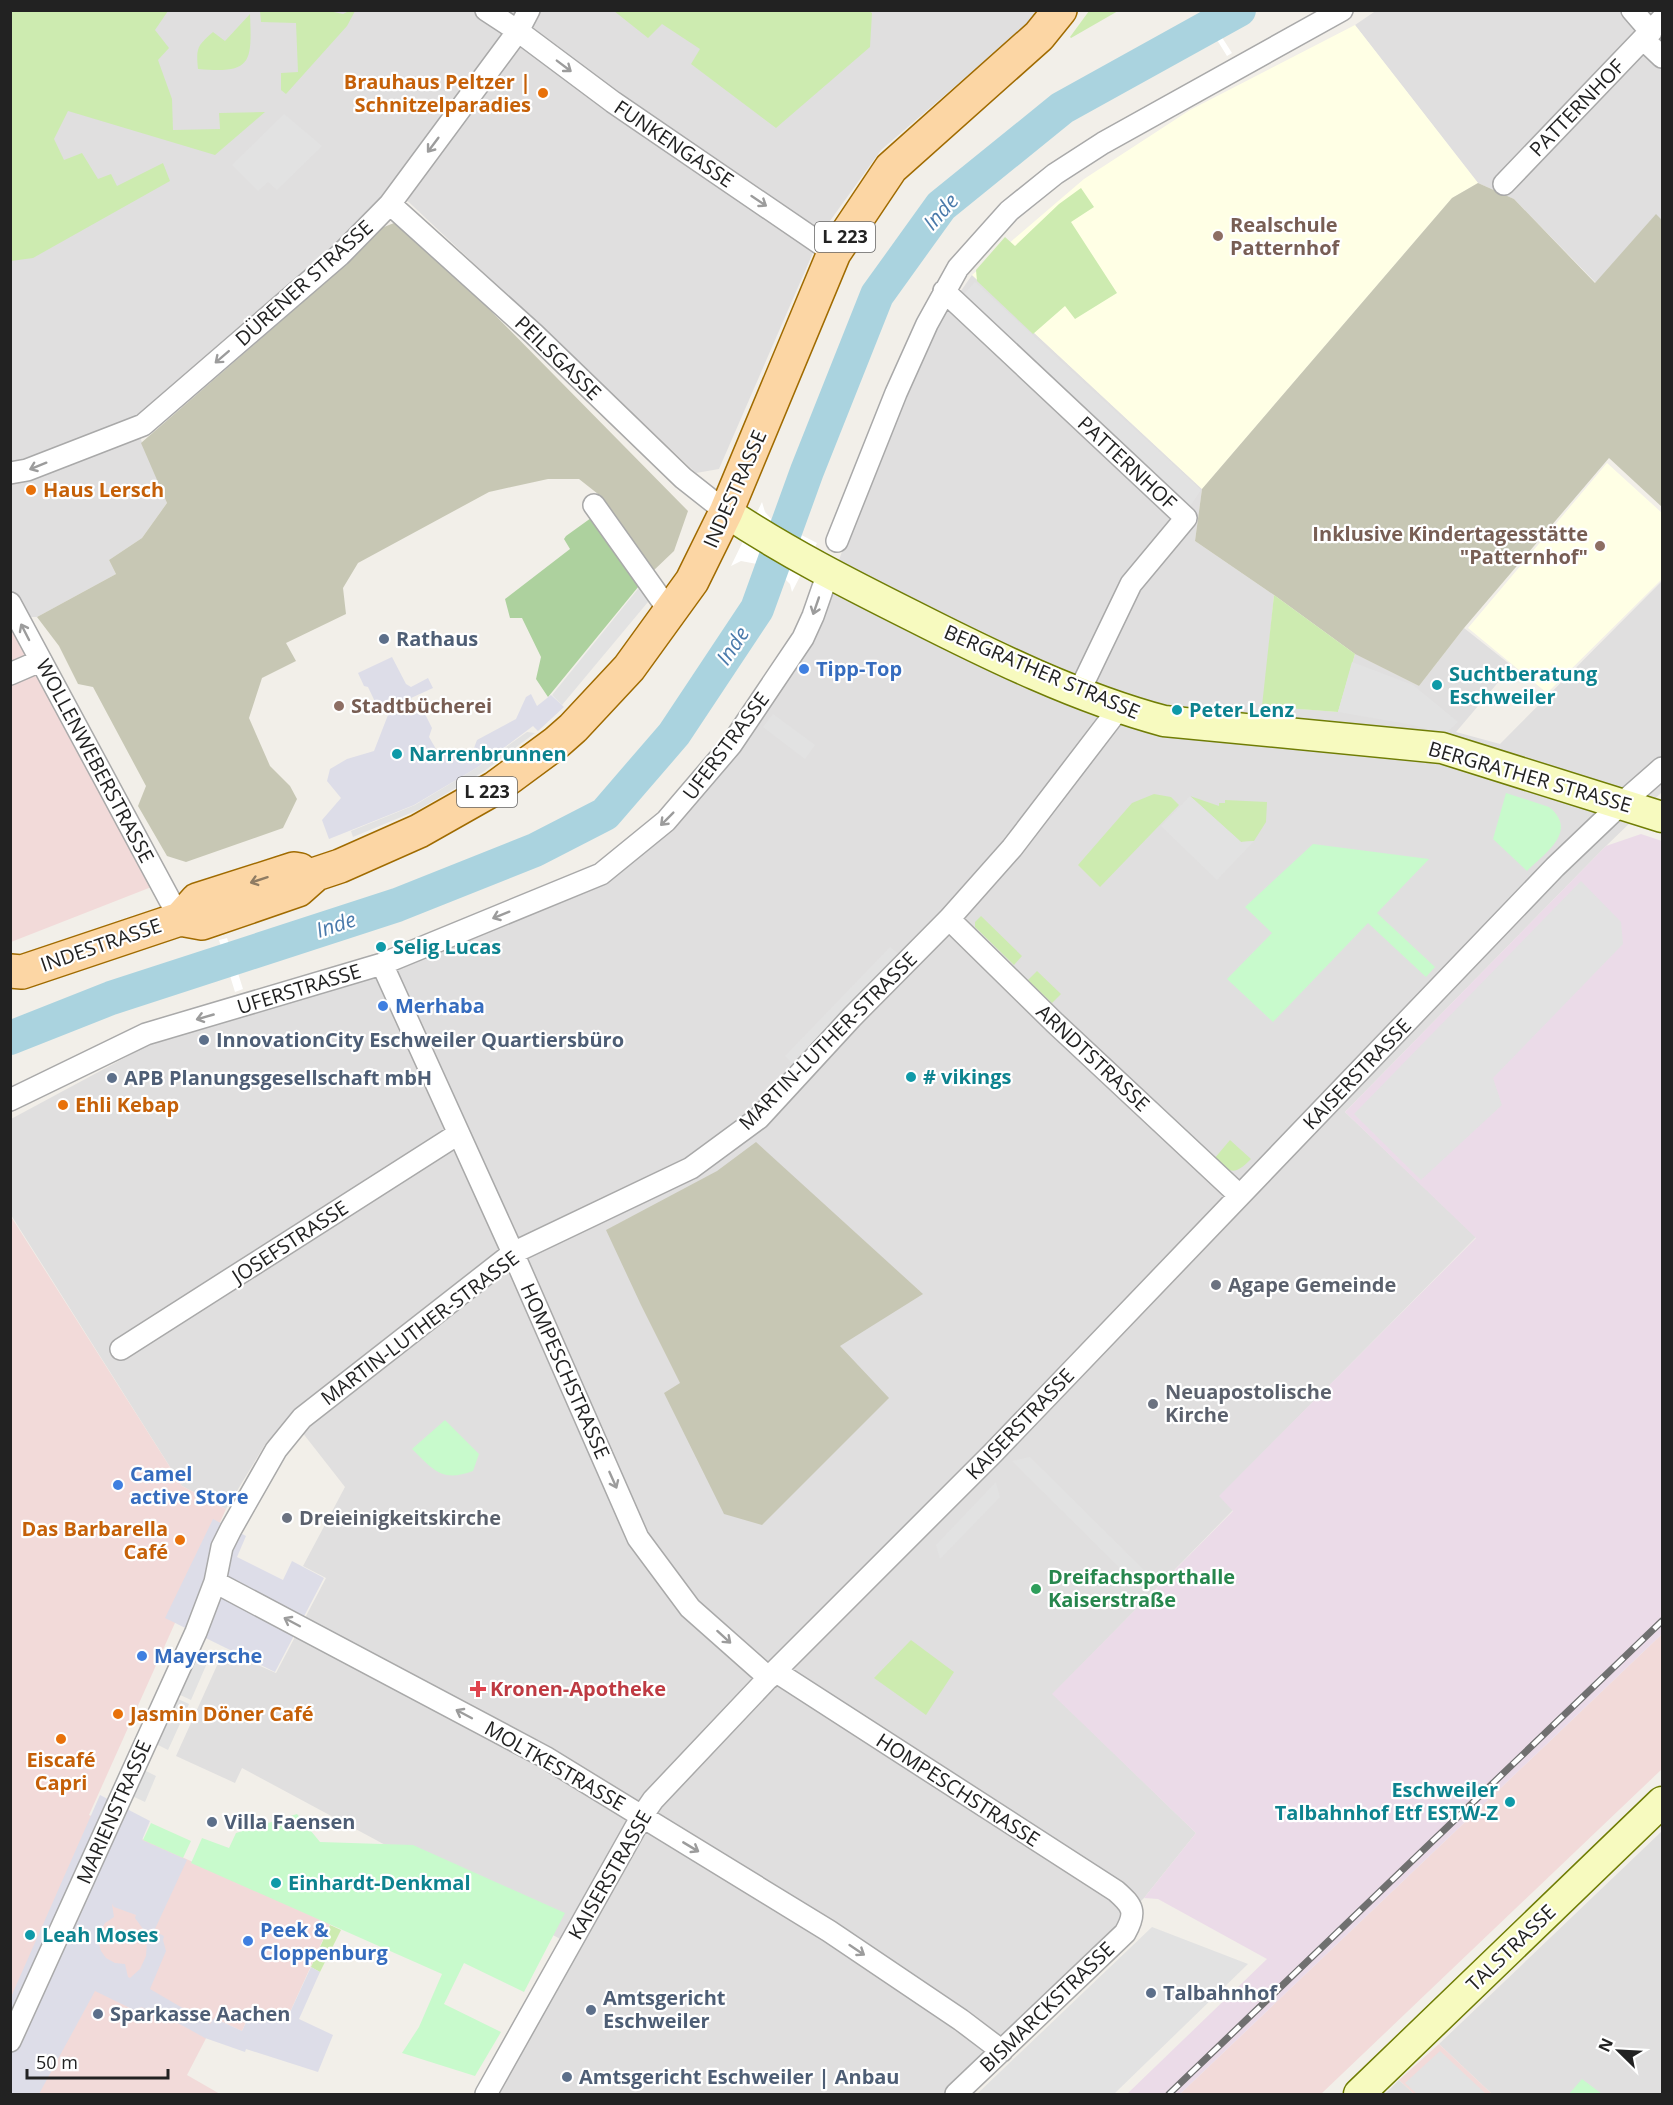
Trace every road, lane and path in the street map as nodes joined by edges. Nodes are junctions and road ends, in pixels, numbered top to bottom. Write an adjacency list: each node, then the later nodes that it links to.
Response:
1 (486, 10): 7 (street, FUNKENGASSE)
2 (529, 10): 7 (street, DÜRENER STRASSE)
3 (1060, 10): 11 (main road, INDESTRASSE / L 223)
4 (1342, 10): 12 (street)
5 (1632, 10): 6 (street)
6 (1652, 30): 8 (street); 9 (street, PATTERNHOF)
7 (518, 31): 10 (street, DÜRENER STRASSE, one-way to 10); 11 (street, FUNKENGASSE, one-way to 11)
8 (1662, 57)
9 (1504, 184)
10 (390, 204): 13 (street, DÜRENER STRASSE, one-way to 13); 15 (street, PEILSGASSE)
11 (834, 253): 15 (main road, INDESTRASSE / L 223)
12 (944, 291): 16 (street); 22 (street, PATTERNHOF)
13 (10, 473)
14 (594, 505): 19 (street)
15 (738, 520): 17 (main road, BERGRATHER STRASSE); 19 (main road, INDESTRASSE / L 223)
16 (837, 541)
17 (818, 567): 22 (main road, BERGRATHER STRASSE); 29 (street, UFERSTRASSE, one-way to 29)
18 (10, 603): 20 (street, WOLLENWEBERSTRASSE, one-way to 18)
19 (670, 612): 27 (main road, INDESTRASSE / L 223)
20 (40, 661): 21 (street); 27 (street, WOLLENWEBERSTRASSE)
21 (10, 674)
22 (1079, 692): 23 (main road, BERGRATHER STRASSE)
23 (1120, 707): 25 (main road, BERGRATHER STRASSE); 28 (street, MARTIN-LUTHER-STRASSE)
24 (1662, 768): 25 (street, KAISERSTRASSE)
25 (1621, 804): 26 (main road, BERGRATHER STRASSE); 33 (street, KAISERSTRASSE)
26 (1662, 817)
27 (180, 919): 30 (main road, INDESTRASSE / L 223)
28 (949, 919): 33 (street, ARNDTSTRASSE); 34 (street, MARTIN-LUTHER-STRASSE)
29 (382, 964): 31 (street, UFERSTRASSE, one-way to 31); 32 (street, HOMPESCHSTRASSE)
30 (14, 977)
31 (10, 1100)
32 (458, 1134): 34 (street, HOMPESCHSTRASSE); 35 (street, JOSEFSTRASSE)
33 (1239, 1195): 37 (street, KAISERSTRASSE)
34 (513, 1254): 36 (street, MARTIN-LUTHER-STRASSE); 37 (street, HOMPESCHSTRASSE, one-way to 37)
35 (121, 1349)
36 (215, 1582): 39 (street, MOLTKESTRASSE, one-way to 36); 41 (street, MARIENSTRASSE)
37 (772, 1675): 39 (street, KAISERSTRASSE); 40 (street, HOMPESCHSTRASSE)
38 (1662, 1802): 45 (main road, TALSTRASSE)
39 (642, 1816): 42 (street, MOLTKESTRASSE, one-way to 42); 43 (street, KAISERSTRASSE)
40 (1133, 1915): 42 (street, BISMARCKSTRASSE)
41 (10, 2042)
42 (1002, 2051): 44 (street, BISMARCKSTRASSE)
43 (486, 2094)
44 (956, 2094)
45 (1359, 2094)

